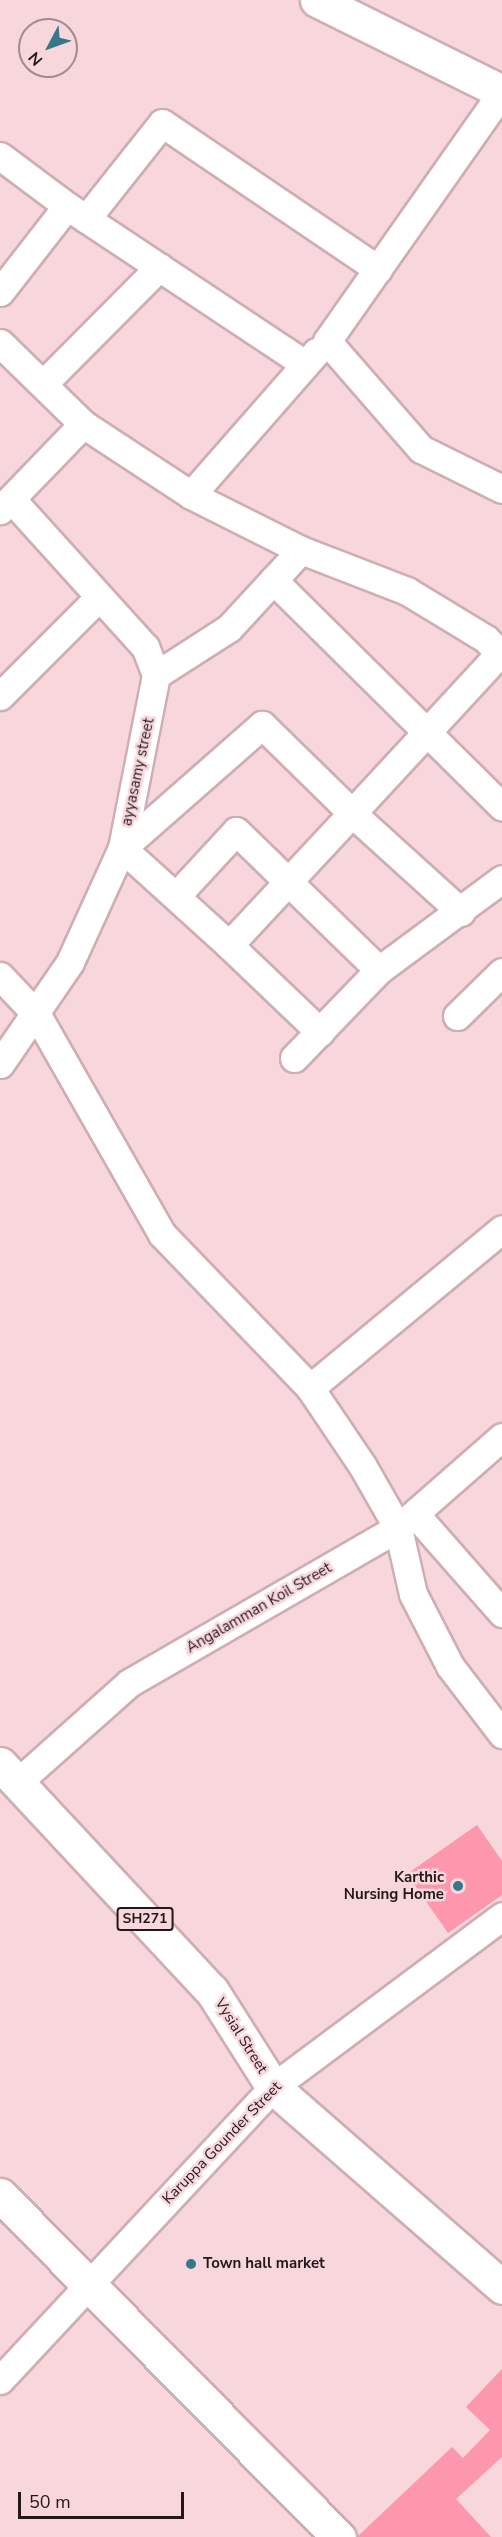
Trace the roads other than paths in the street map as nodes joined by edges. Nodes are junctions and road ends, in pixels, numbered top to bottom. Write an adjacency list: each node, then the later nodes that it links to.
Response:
1 (317, 0): 2 (main road)
2 (502, 92): 6 (street)
3 (0, 156): 4 (street)
4 (76, 212): 5 (street); 6 (street); 7 (street)
5 (159, 267): 10 (street); 11 (street)
6 (378, 269): 8 (street)
7 (0, 292)
8 (327, 341): 10 (street); 13 (street)
9 (0, 343): 11 (street)
10 (305, 364): 14 (street)
11 (43, 384): 12 (street)
12 (83, 424): 14 (street); 15 (street)
13 (502, 489)
14 (191, 495): 16 (street)
15 (6, 505): 18 (street)
16 (301, 550): 17 (street); 19 (street)
17 (273, 580): 20 (street); 22 (street)
18 (99, 597): 20 (street); 21 (street)
19 (497, 643): 22 (street)
20 (156, 675): 25 (street, ayyasamy street)
21 (0, 696)
22 (427, 732): 23 (street); 24 (street)
23 (502, 807)
24 (352, 813): 25 (street); 26 (street); 29 (street)
25 (123, 848): 27 (street); 34 (street, ayyasamy street)
26 (288, 881): 27 (street); 30 (street); 31 (street)
27 (176, 896): 30 (street)
28 (496, 896): 29 (street)
29 (461, 912): 31 (street)
30 (229, 945): 36 (street)
31 (379, 970): 36 (street)
32 (502, 972): 35 (street)
33 (0, 976): 34 (street)
34 (37, 1015): 38 (street, ayyasamy street); 40 (street)
35 (458, 1016)
36 (320, 1032): 37 (street)
37 (294, 1058)
38 (0, 1064)
39 (502, 1230): 40 (street)
40 (310, 1388): 42 (street)
41 (502, 1437): 42 (street, Angalamman Koil Street)
42 (407, 1521): 43 (street); 44 (street); 45 (street, Angalamman Koil Street)
43 (502, 1613)
44 (502, 1734)
45 (9, 1773): 47 (main road, Vysial Street / SH271)
46 (502, 1916): 47 (street, Karuppa Gounder Street)
47 (273, 2087): 49 (street, Karuppa Gounder Street); 50 (main road, Vysial Street / SH271)
48 (0, 2195): 49 (main road)
49 (88, 2282): 51 (street, Karuppa Gounder Street); 52 (main road)
50 (502, 2287)
51 (0, 2380)
52 (339, 2537)

